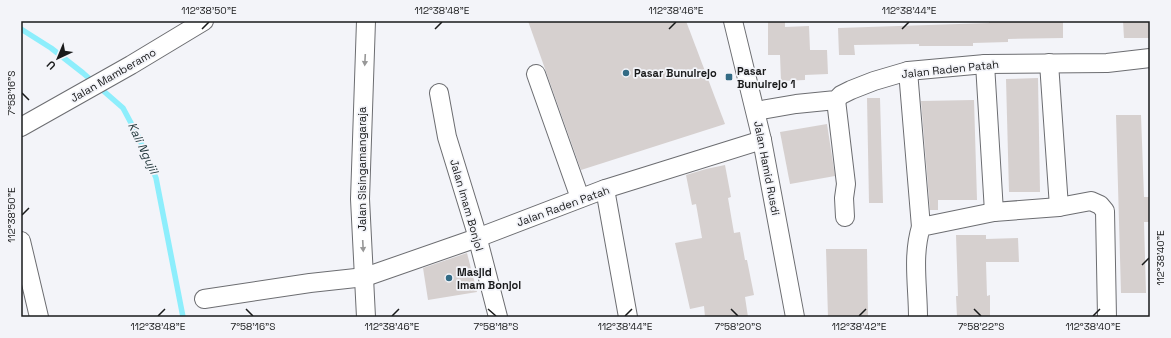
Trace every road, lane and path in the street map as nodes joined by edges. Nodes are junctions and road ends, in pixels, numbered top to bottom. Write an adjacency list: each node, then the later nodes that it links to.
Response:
1 (204, 21): 12 (street, Jalan Mamberamo)
2 (366, 21): 22 (street, Jalan Sisingamangaraja, one-way to 22)
3 (733, 21): 11 (street, Jalan Hamid Rusdi)
4 (1150, 58): 6 (street, Jalan Raden Patah)
5 (985, 64): 6 (street, Jalan Raden Patah); 7 (street, Jalan Raden Patah); 17 (street)
6 (1049, 64): 16 (street)
7 (908, 72): 10 (street, Jalan Raden Patah); 19 (street)
8 (536, 74): 15 (street)
9 (439, 93): 20 (street, Jalan Imam Bonjol)
10 (836, 100): 11 (street, Jalan Raden Patah); 18 (street)
11 (756, 111): 13 (street, Jalan Hamid Rusdi)
12 (21, 127)
13 (762, 140): 14 (street, Jalan Raden Patah); 28 (street, Jalan Hamid Rusdi)
14 (605, 190): 15 (street, Jalan Raden Patah); 27 (street)
15 (580, 198): 20 (street, Jalan Raden Patah)
16 (1059, 207): 17 (street); 30 (street)
17 (994, 212): 19 (street)
18 (845, 217)
19 (922, 227): 29 (street)
20 (477, 238): 22 (street, Jalan Raden Patah); 26 (street, Jalan Imam Bonjol)
21 (21, 241): 24 (street)
22 (364, 277): 23 (street, Jalan Raden Patah); 25 (street, Jalan Sisingamangaraja)
23 (204, 299)
24 (39, 317)
25 (366, 317)
26 (498, 317)
27 (628, 317)
28 (795, 317)
29 (918, 317)
30 (1107, 317)

